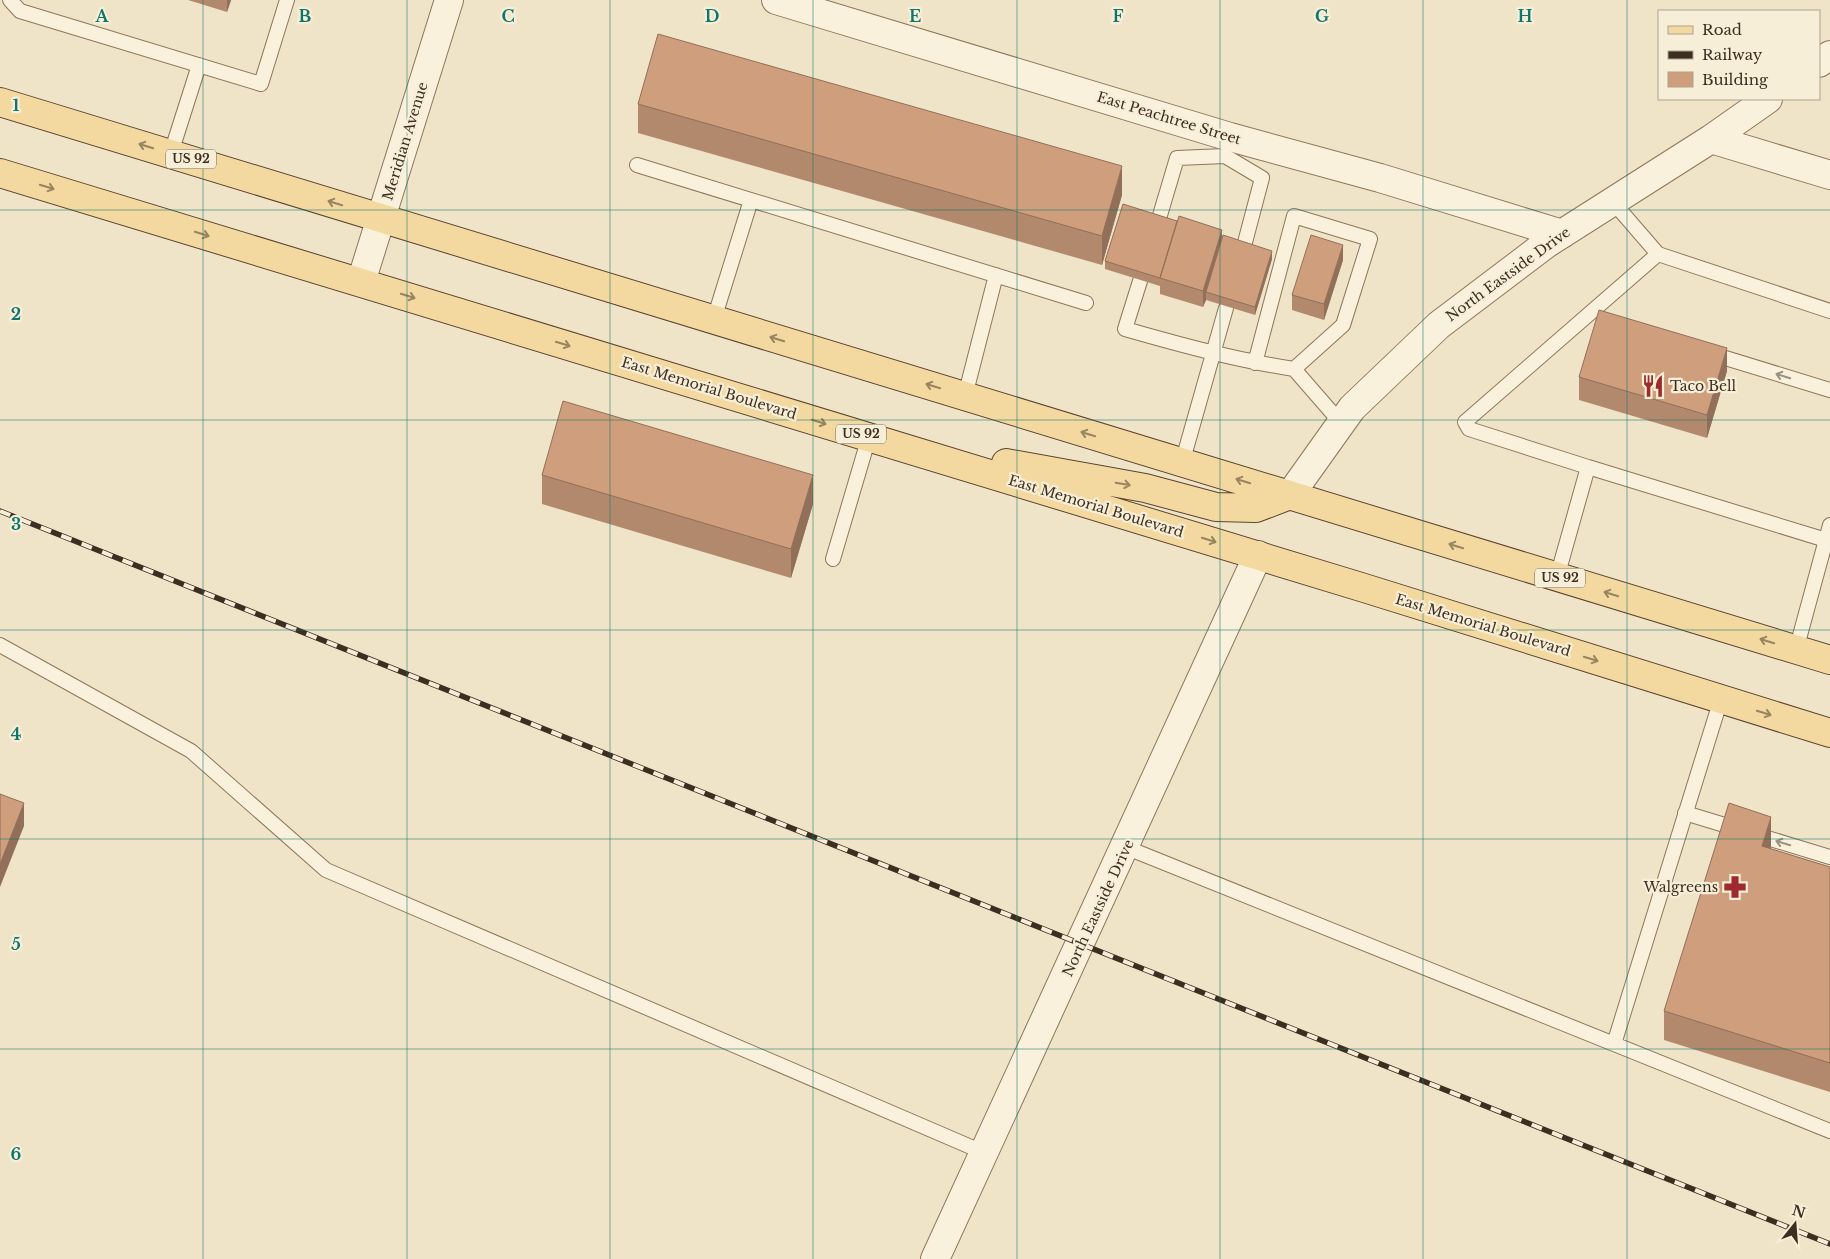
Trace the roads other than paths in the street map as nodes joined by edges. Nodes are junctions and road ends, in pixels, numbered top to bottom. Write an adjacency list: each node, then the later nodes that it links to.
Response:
1 (10, 0): 5 (lane)
2 (287, 0): 5 (lane)
3 (449, 0): 16 (street, Meridian Avenue)
4 (776, 0): 9 (street, East Peachtree Street)
5 (199, 65): 10 (lane)
6 (1767, 100): 8 (street, North Eastside Drive)
7 (0, 102): 10 (main road, US 92, one-way to 7)
8 (1711, 139): 13 (street); 15 (street, North Eastside Drive)
9 (1227, 146): 17 (lane); 18 (street, East Peachtree Street); 19 (lane)
10 (171, 154): 16 (main road, US 92, one-way to 10)
11 (637, 165): 14 (lane)
12 (0, 173): 23 (main road, US 92, one-way to 23)
13 (1830, 175)
14 (751, 200): 21 (lane); 28 (lane)
15 (1613, 202): 18 (street, North Eastside Drive); 20 (lane)
16 (382, 217): 23 (street, Meridian Avenue); 28 (main road, US 92)
17 (1158, 222)
18 (1562, 234): 36 (street, North Eastside Drive)
19 (1243, 250)
20 (1658, 254): 26 (lane); 27 (lane)
21 (996, 275): 24 (lane); 35 (lane)
22 (1140, 281): 31 (lane)
23 (361, 282): 37 (main road, East Memorial Boulevard / US 92, one-way to 37)
24 (1086, 303)
25 (1226, 308): 31 (lane)
26 (1830, 310)
27 (1588, 315): 29 (lane); 39 (lane)
28 (714, 319): 35 (main road, US 92, one-way to 28)
29 (1606, 321)
30 (1700, 350): 34 (lane, one-way to 30)
31 (1214, 354): 32 (lane); 38 (lane)
32 (1255, 363): 33 (lane); 33 (lane)
33 (1294, 369): 36 (lane)
34 (1830, 390)
35 (965, 396): 38 (main road, US 92, one-way to 35)
36 (1341, 423): 40 (street, North Eastside Drive)
37 (877, 439): 40 (main road, one-way to 40); 43 (main road, East Memorial Boulevard / US 92, one-way to 43); 44 (lane)
38 (1182, 463): 40 (main road, US 92, one-way to 38)
39 (1588, 467): 42 (lane); 45 (lane)
40 (1290, 496): 45 (main road, US 92, one-way to 40)
41 (1830, 525): 42 (lane)
42 (1826, 540): 47 (lane)
43 (1258, 555): 49 (main road, East Memorial Boulevard / US 92, one-way to 49); 52 (street, North Eastside Drive)
44 (833, 560)
45 (1557, 577): 47 (main road, US 92, one-way to 45)
46 (0, 645): 56 (lane)
47 (1796, 650): 48 (main road, US 92)
48 (1830, 660)
49 (1721, 699): 50 (main road, East Memorial Boulevard / US 92, one-way to 50); 51 (lane)
50 (1830, 733)
51 (1685, 813): 53 (lane, one-way to 51); 54 (lane)
52 (1126, 847): 54 (lane); 56 (street, North Eastside Drive)
53 (1830, 858)
54 (1614, 1044): 55 (lane)
55 (1830, 1131)
56 (985, 1153): 57 (street, North Eastside Drive)
57 (935, 1259)

